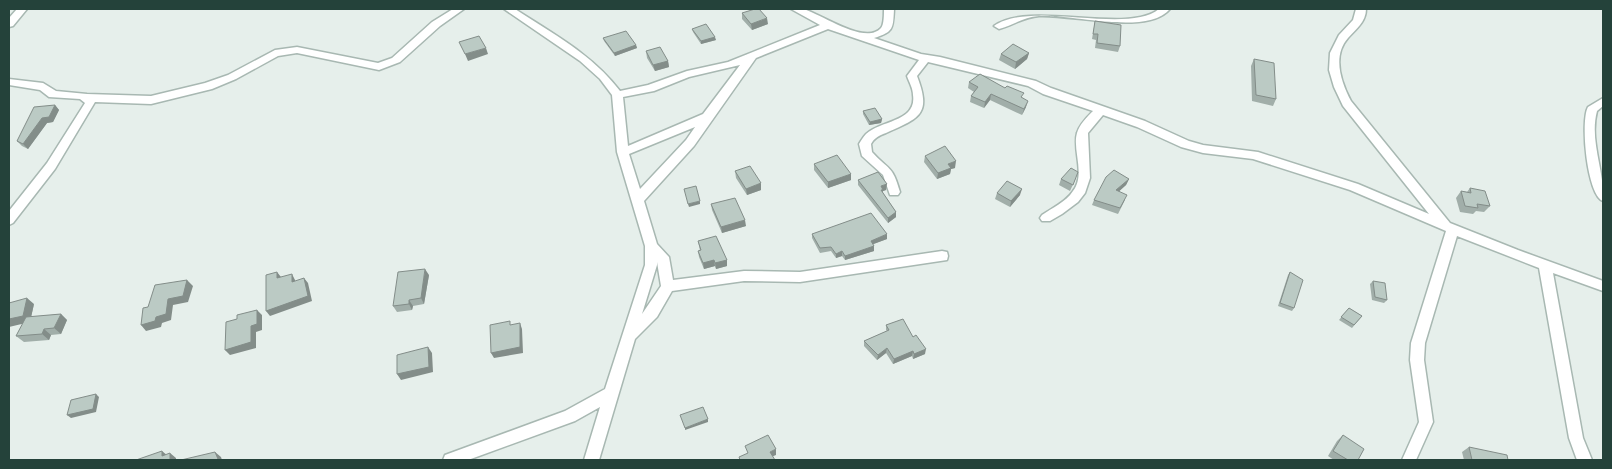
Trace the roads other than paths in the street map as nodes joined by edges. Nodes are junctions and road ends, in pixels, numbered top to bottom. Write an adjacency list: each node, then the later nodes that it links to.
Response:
1 (22, 9): 10 (street)
2 (459, 9): 18 (street)
3 (509, 9): 17 (street)
4 (796, 9): 9 (street)
5 (822, 9): 9 (street)
6 (890, 9): 13 (street)
7 (1165, 9): 12 (street)
8 (1361, 9): 28 (street)
9 (816, 19): 11 (street)
10 (9, 24)
11 (828, 25): 13 (street); 14 (street)
12 (999, 26)
13 (862, 38): 15 (street)
14 (752, 56): 17 (street); 21 (street)
15 (926, 59): 20 (street); 23 (street)
16 (9, 82): 18 (street)
17 (617, 95): 22 (street)
18 (87, 98): 27 (street)
19 (1603, 102): 24 (street)
20 (1101, 110): 26 (street); 28 (street)
21 (707, 117): 22 (street); 25 (street)
22 (623, 152): 25 (street)
23 (894, 192)
24 (1603, 196)
25 (638, 199): 29 (street)
26 (1046, 218)
27 (9, 220)
28 (1450, 227): 31 (street); 38 (street)
29 (651, 246): 32 (street); 34 (street)
30 (942, 256): 32 (street)
31 (1545, 266): 33 (street); 39 (street)
32 (668, 286): 34 (street)
33 (1603, 286)
34 (628, 338): 35 (street)
35 (611, 393): 36 (street); 37 (street)
36 (450, 460)
37 (592, 460)
38 (1409, 460)
39 (1584, 460)

